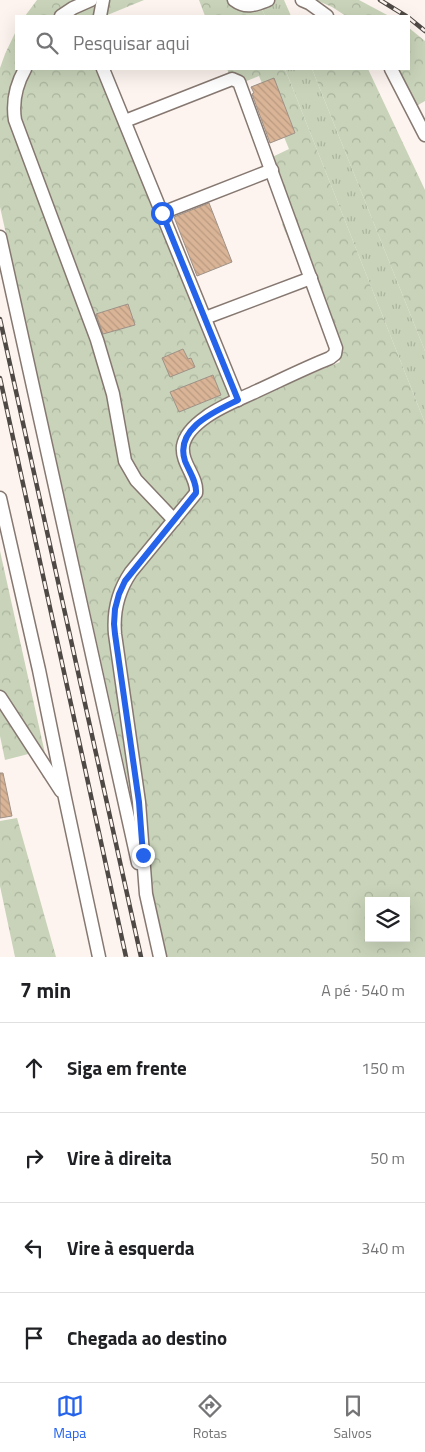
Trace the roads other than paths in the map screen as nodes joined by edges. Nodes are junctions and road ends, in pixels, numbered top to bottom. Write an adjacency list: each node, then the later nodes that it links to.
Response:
1 (91, 0): 6 (street)
2 (103, 0): 7 (street)
3 (234, 0): 4 (street)
4 (268, 0)
5 (302, 0): 8 (street)
6 (62, 15)
7 (100, 15)
8 (326, 15)
9 (25, 70): 21 (street)
10 (103, 70): 12 (street)
11 (392, 70): 13 (street)
12 (125, 121): 14 (street); 15 (street)
13 (425, 135)
14 (272, 170): 15 (street); 17 (street)
15 (162, 213): 18 (street)
16 (0, 237): 24 (street)
17 (311, 278): 18 (street); 19 (street)
18 (205, 318): 19 (street)
19 (238, 400): 21 (street)
20 (0, 498): 23 (street)
21 (174, 520): 24 (street)
22 (0, 697): 23 (street)
23 (65, 798): 25 (street)
24 (144, 873): 26 (street)
25 (99, 957)
26 (160, 957)

